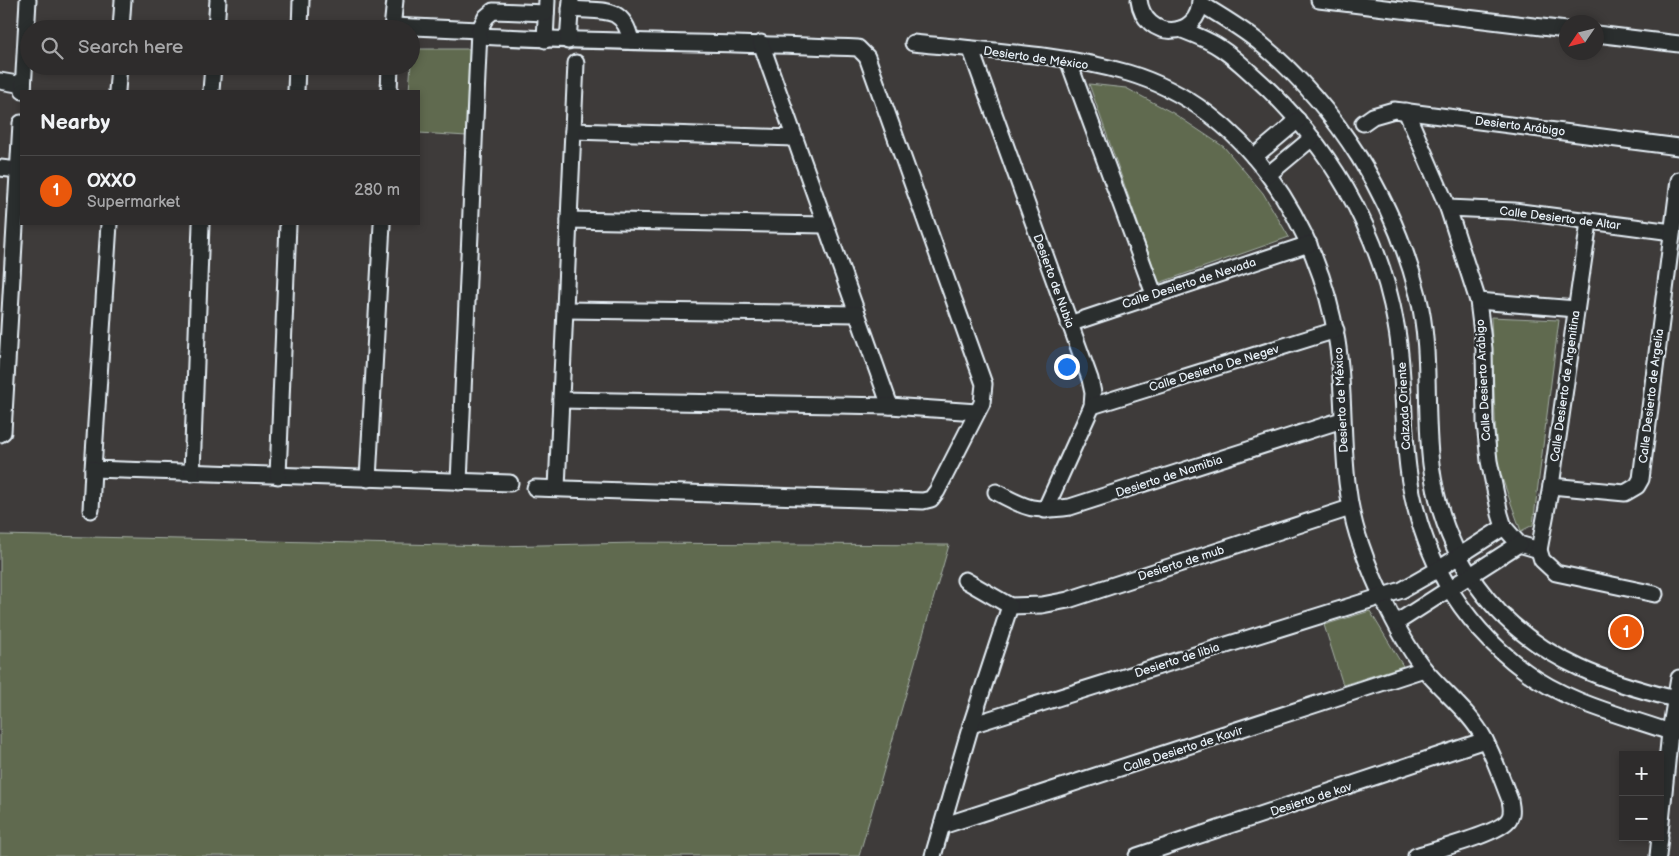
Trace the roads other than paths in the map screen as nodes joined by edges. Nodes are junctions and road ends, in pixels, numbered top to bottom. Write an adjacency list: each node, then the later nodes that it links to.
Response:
1 (28, 0): 11 (street)
2 (123, 0): 12 (street)
3 (218, 0): 13 (street)
4 (301, 0): 14 (street)
5 (395, 0): 15 (street)
6 (1139, 0): 17 (street, Calzada Oriente)
7 (1319, 0): 18 (street)
8 (1200, 1): 17 (street); 52 (street, Calzada Oriente)
9 (570, 5): 22 (street); 23 (street)
10 (546, 6): 19 (street); 21 (street)
11 (27, 20)
12 (122, 20)
13 (217, 20)
14 (300, 20)
15 (393, 20)
16 (420, 29): 19 (street)
17 (1180, 29): 42 (street, Calzada Oriente)
18 (1559, 29)
19 (479, 33): 21 (street); 85 (street)
20 (1604, 35): 26 (street)
21 (545, 40): 22 (street)
22 (568, 41): 23 (street)
23 (631, 41): 25 (street)
24 (913, 42): 27 (street, Desierto de México)
25 (761, 44): 45 (street); 78 (street)
26 (1679, 44)
27 (971, 50): 28 (street, Desierto de México); 72 (street, Desierto de Nubia)
28 (1068, 60): 49 (street, Desierto de México); 67 (street)
29 (576, 63): 44 (street)
30 (24, 75): 36 (street)
31 (118, 75): 37 (street)
32 (212, 75): 38 (street)
33 (297, 75): 39 (street)
34 (390, 75): 40 (street)
35 (0, 81): 36 (street)
36 (23, 88)
37 (117, 90)
38 (210, 90)
39 (296, 90)
40 (389, 90)
41 (1406, 111): 43 (street, Desierto Arábigo); 48 (street, Desierto Arábigo); 56 (street, Calle Desierto Arábigo)
42 (1298, 120): 46 (street, Calzada Oriente); 49 (street)
43 (1363, 123)
44 (572, 132): 45 (street); 57 (street)
45 (794, 138): 63 (street)
46 (1312, 138): 53 (street); 55 (street, Calzada Oriente)
47 (20, 146): 51 (street)
48 (1679, 147)
49 (1254, 156): 53 (street, Desierto de México)
50 (0, 168): 51 (street)
51 (19, 170): 66 (street)
52 (1368, 173): 55 (street); 97 (street, Calzada Oriente)
53 (1268, 174): 65 (street, Desierto de México)
54 (1679, 180): 64 (street, Calle Desierto de Argelia)
55 (1346, 186): 98 (street, Calzada Oriente)
56 (1448, 208): 58 (street, Calle Desierto de Altar); 68 (street, Calle Desierto Arábigo)
57 (569, 220): 63 (street); 70 (street)
58 (1589, 222): 64 (street, Calle Desierto de Altar); 69 (street, Calle Desierto de Argenitina)
59 (109, 225): 81 (street)
60 (201, 225): 82 (street)
61 (288, 225): 83 (street)
62 (382, 225): 84 (street)
63 (826, 225): 71 (street)
64 (1672, 232): 87 (street, Calle Desierto de Argelia)
65 (1309, 244): 67 (street, Calle Desierto de Nevada); 73 (street, Desierto de México)
66 (7, 263): 74 (street)
67 (1154, 294): 72 (street, Calle Desierto de Nevada)
68 (1478, 301): 69 (street); 94 (street, Calle Desierto Arábigo)
69 (1576, 309): 87 (street, Calle Desierto de Argenitina)
70 (565, 310): 71 (street); 75 (street)
71 (857, 314): 76 (street)
72 (1068, 324): 77 (street, Desierto de Nubia)
73 (1336, 330): 77 (street, Calle Desierto De Negev); 79 (street, Desierto de México)
74 (5, 352): 80 (street)
75 (561, 400): 76 (street); 89 (street)
76 (890, 406): 78 (street)
77 (1092, 406): 93 (street, Desierto de Nubia)
78 (977, 412): 89 (street)
79 (1342, 420): 91 (street, Desierto de México); 93 (street, Desierto de Namibia)
80 (0, 434)
81 (93, 470): 82 (street); 92 (street)
82 (192, 473): 83 (street)
83 (278, 476): 84 (street)
84 (368, 479): 85 (street)
85 (459, 482): 86 (street)
86 (510, 483)
87 (1551, 486): 96 (street, Calle Desierto de Argenitina)
88 (535, 488): 89 (street)
89 (557, 488)
90 (996, 492): 93 (street, Desierto de Namibia)
91 (1350, 508): 103 (street, Desierto de México); 104 (street, Desierto de mub)
92 (91, 510)
93 (1045, 510)
94 (1504, 527): 95 (street, Calle Desierto Arábigo); 97 (street, Desierto de libia)
95 (1519, 544): 96 (street); 99 (street)
96 (1539, 550): 102 (street)
97 (1458, 556): 98 (street, Desierto de libia); 99 (street, Calzada Oriente)
98 (1438, 570): 101 (street, Calzada Oriente); 103 (street, Desierto de libia)
99 (1470, 575): 101 (street); 108 (street, Calzada Oriente)
100 (965, 580): 104 (street)
101 (1448, 589): 105 (street); 110 (street, Calzada Oriente)
102 (1655, 594)
103 (1384, 596): 105 (street, Desierto de México); 109 (street, Desierto de libia)
104 (1010, 606): 109 (street)
105 (1396, 623): 106 (street, Desierto de México)
106 (1424, 669): 111 (street, Desierto de México); 113 (street, Calle Desierto de Kavir)
107 (1679, 678): 108 (street)
108 (1675, 699): 110 (street)
109 (972, 725): 113 (street)
110 (1670, 732): 112 (street)
111 (1485, 740): 116 (street, Desierto de kav); 117 (street, Desierto de México)
112 (1664, 796)
113 (942, 826): 115 (street)
114 (1660, 841): 118 (street)
115 (933, 856)
116 (1137, 856)
117 (1416, 856)
118 (1658, 856)

